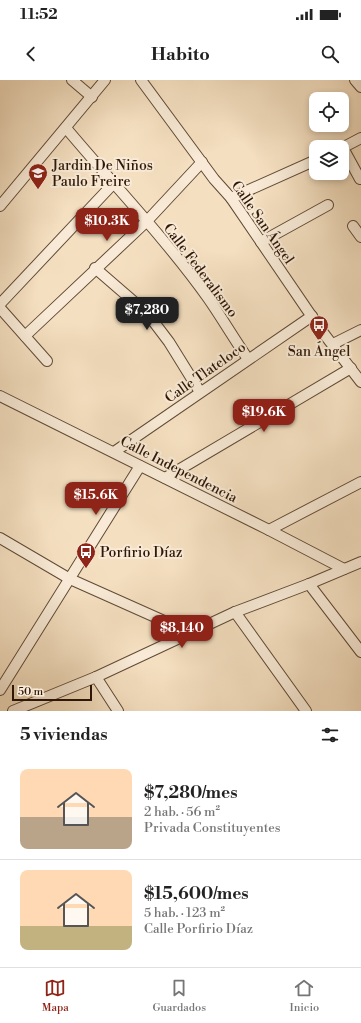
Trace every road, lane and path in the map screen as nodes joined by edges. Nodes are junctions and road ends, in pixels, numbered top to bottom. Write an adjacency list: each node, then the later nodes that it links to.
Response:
1 (72, 80): 4 (street)
2 (105, 80): 4 (street)
3 (141, 80): 9 (street, Calle San Ángel)
4 (92, 97): 5 (street)
5 (66, 128): 12 (street, Calle Federalismo); 14 (street)
6 (361, 138): 7 (street)
7 (349, 144)
8 (349, 160): 11 (street)
9 (202, 162): 13 (street, Calle San Ángel); 16 (street)
10 (309, 163): 13 (street)
11 (360, 178)
12 (113, 184): 16 (street, Calle Federalismo); 21 (street)
13 (231, 198): 19 (street, Calle San Ángel)
14 (1, 204)
15 (328, 205): 19 (street)
16 (147, 221): 20 (street); 27 (street, Calle Federalismo)
17 (353, 226): 18 (street)
18 (361, 237)
19 (261, 242): 23 (street, Calle San Ángel)
20 (95, 268): 25 (street); 31 (street)
21 (0, 304)
22 (0, 308): 25 (street)
23 (312, 316): 26 (street, Calle San Ángel); 27 (street, Calle Tlateloco)
24 (361, 330): 26 (street)
25 (25, 336): 28 (street)
26 (332, 344): 29 (street, Calle San Ángel)
27 (248, 359): 31 (street, Calle Tlateloco)
28 (47, 361)
29 (351, 368): 30 (street, Calle San Ángel); 35 (street)
30 (361, 382)
31 (200, 392): 33 (street, Calle Tlateloco)
32 (0, 396): 33 (street, Calle Independencia)
33 (114, 452): 34 (street, Calle Independencia)
34 (140, 466): 35 (street, Calle Independencia); 41 (street)
35 (165, 478): 37 (street, Calle Independencia)
36 (361, 482): 37 (street)
37 (269, 530): 40 (street, Calle Independencia)
38 (0, 538): 41 (street)
39 (361, 562): 40 (street)
40 (344, 569): 42 (street)
41 (70, 579): 44 (street); 47 (street)
42 (309, 584): 43 (street); 45 (street)
43 (235, 612): 44 (street); 50 (street)
44 (191, 633): 46 (street)
45 (361, 652)
46 (96, 677): 48 (street); 49 (street)
47 (0, 690)
48 (16, 710)
49 (118, 711)
50 (306, 711)

